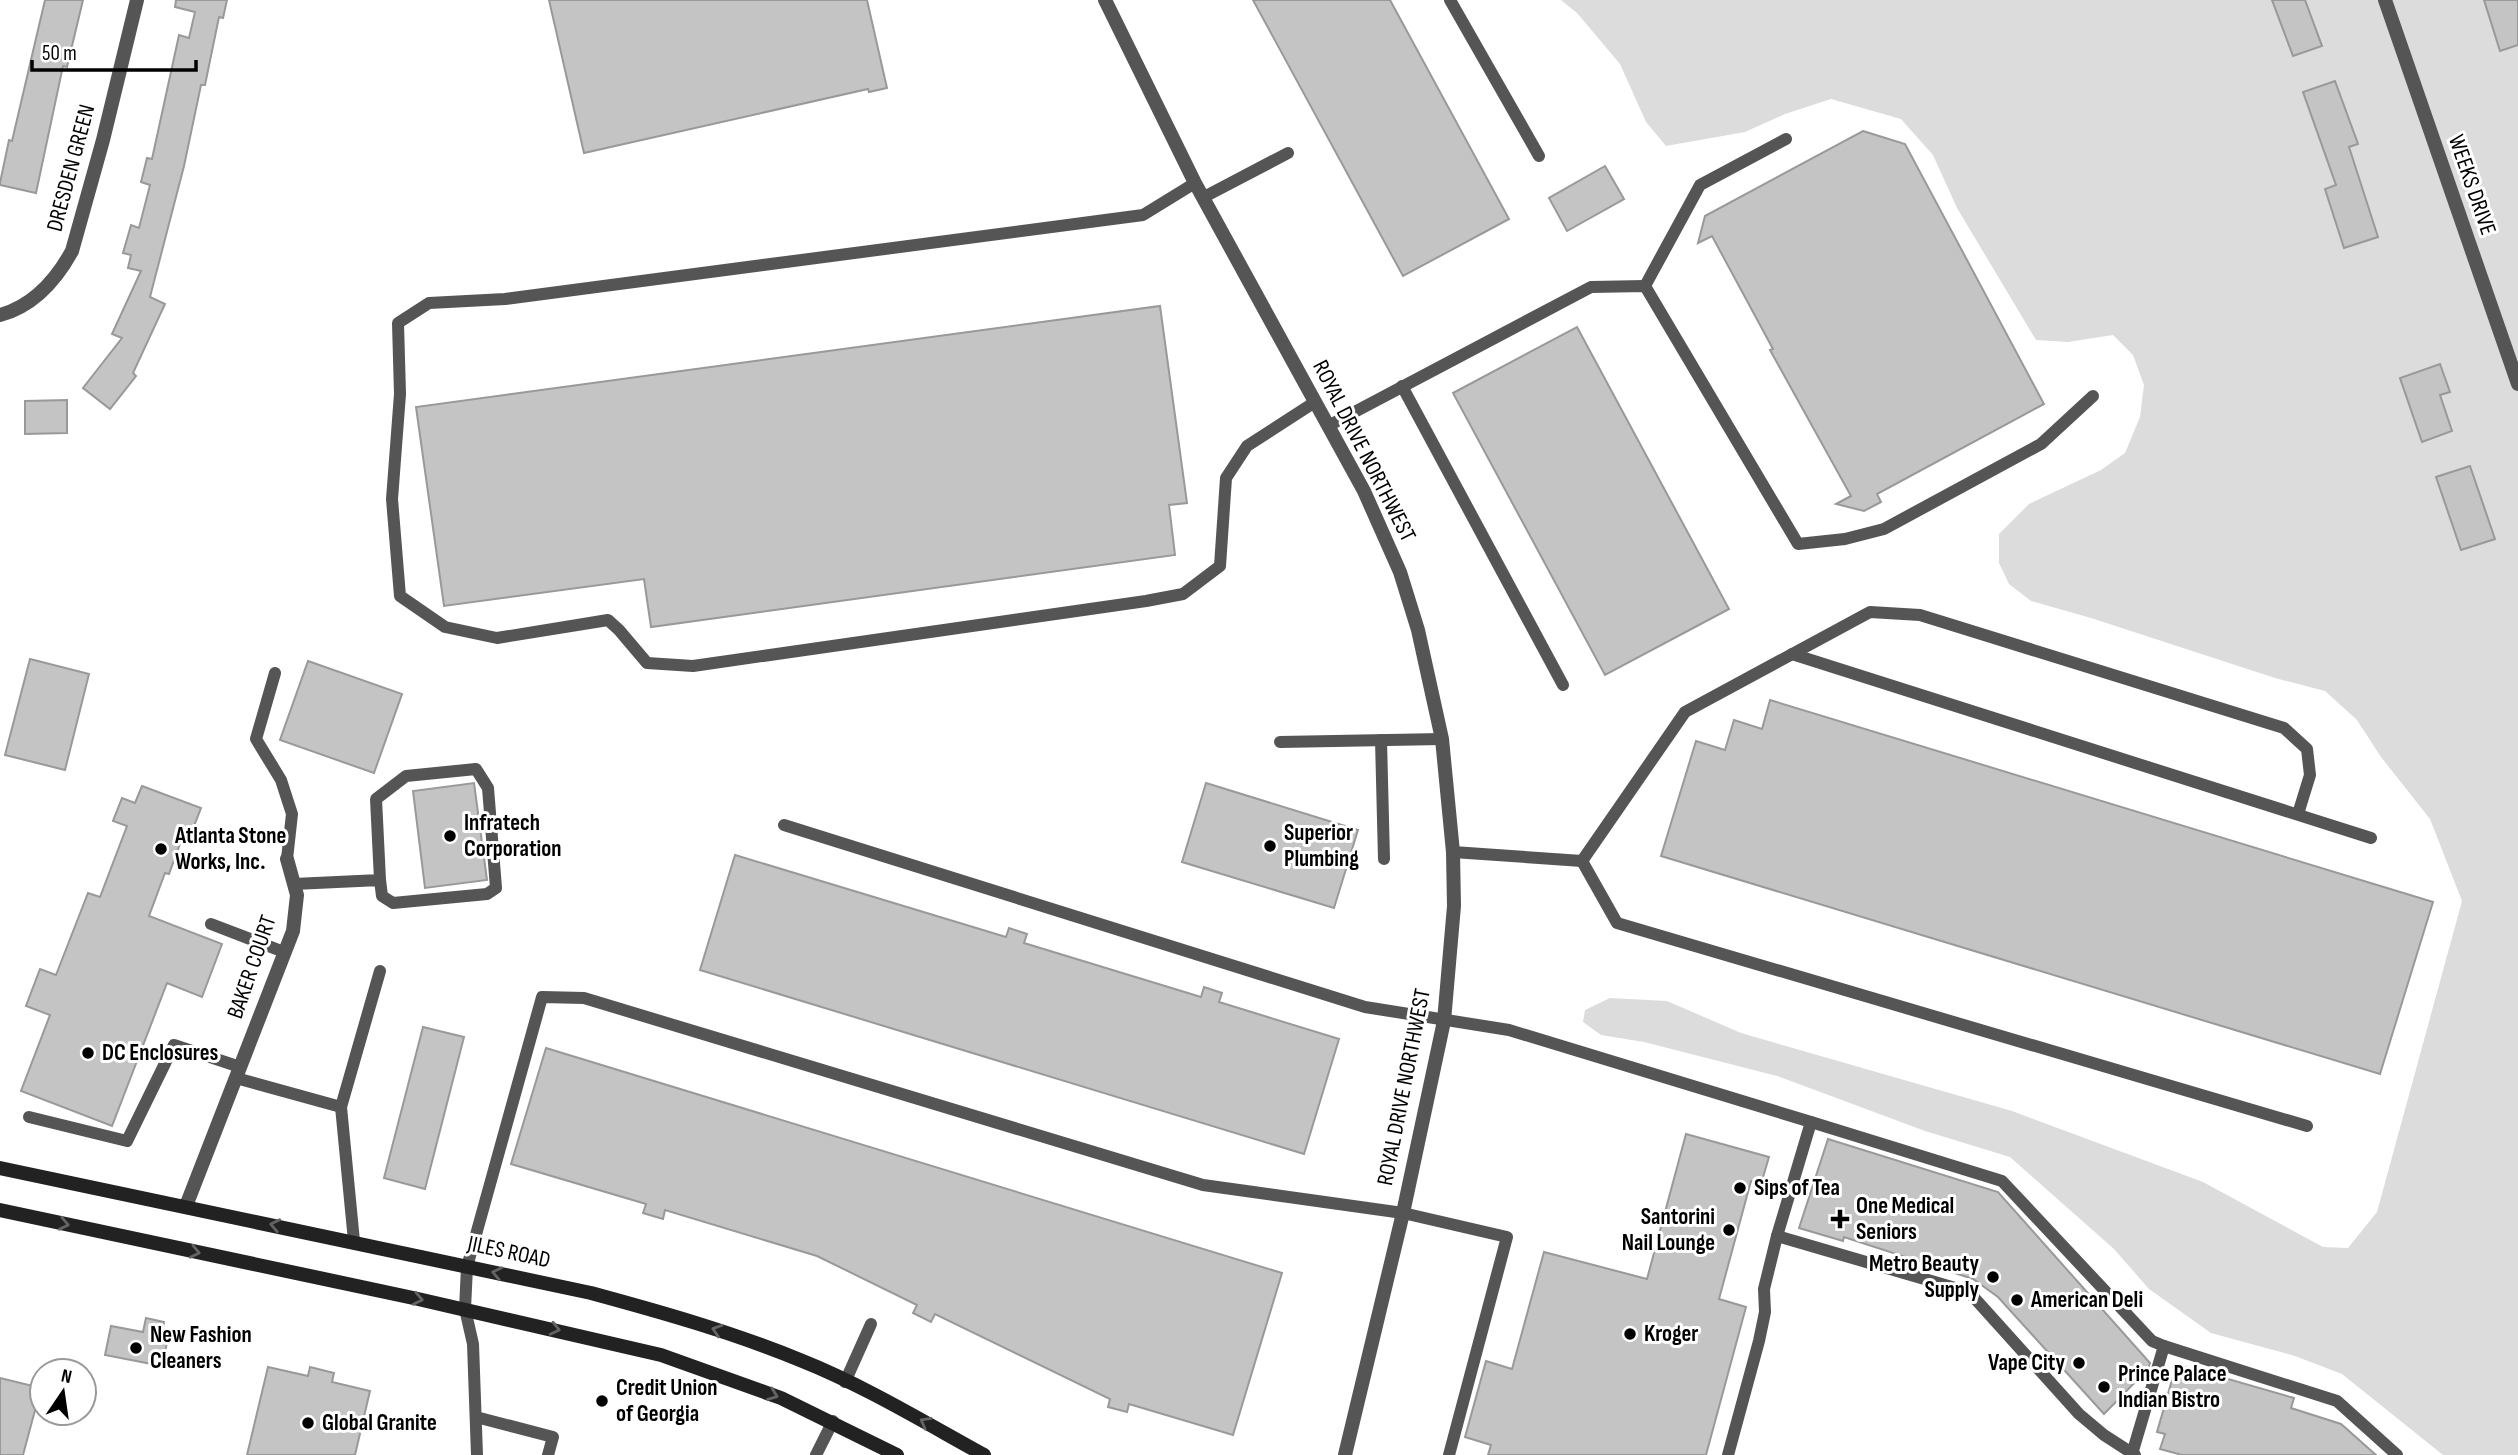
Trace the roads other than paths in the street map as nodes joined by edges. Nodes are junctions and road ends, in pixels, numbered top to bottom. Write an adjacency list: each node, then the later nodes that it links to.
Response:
1 (137, 0): 11 (street, DRESDEN GREEN)
2 (1105, 0): 8 (street, ROYAL DRIVE NORTHWEST)
3 (1450, 0): 7 (lane)
4 (2385, 0): 12 (street, WEEKS DRIVE)
5 (1786, 139): 10 (lane)
6 (1288, 153): 9 (lane)
7 (1539, 156)
8 (1195, 183): 9 (street, ROYAL DRIVE NORTHWEST); 15 (lane)
9 (1204, 197): 15 (street, ROYAL DRIVE NORTHWEST)
10 (1645, 286): 13 (lane); 14 (lane)
11 (0, 315)
12 (2518, 384)
13 (1402, 386): 16 (lane); 19 (lane)
14 (2094, 396)
15 (1315, 402): 16 (street, ROYAL DRIVE NORTHWEST)
16 (1328, 426): 20 (street, ROYAL DRIVE NORTHWEST)
17 (1792, 654): 23 (lane); 23 (lane); 29 (lane)
18 (275, 673): 27 (lane)
19 (1563, 685)
20 (1442, 739): 21 (lane); 26 (street, ROYAL DRIVE NORTHWEST)
21 (1381, 740): 22 (lane); 28 (lane)
22 (1280, 741)
23 (2298, 814): 25 (lane)
24 (784, 825): 35 (lane)
25 (2371, 838)
26 (1453, 852): 29 (lane); 35 (street, ROYAL DRIVE NORTHWEST)
27 (287, 859): 31 (street, BAKER COURT)
28 (1384, 859)
29 (1582, 861): 40 (lane)
30 (380, 880): 30 (lane); 31 (lane)
31 (294, 884): 33 (street, BAKER COURT)
32 (211, 924): 33 (lane)
33 (284, 953): 36 (street, BAKER COURT)
34 (380, 971): 37 (lane)
35 (1444, 1021): 39 (lane); 44 (street, ROYAL DRIVE NORTHWEST)
36 (238, 1073): 37 (lane); 38 (lane); 42 (street, BAKER COURT)
37 (341, 1107): 46 (lane)
38 (29, 1116)
39 (1811, 1122): 45 (lane); 50 (lane)
40 (2306, 1126)
41 (0, 1168): 42 (street, JILES ROAD)
42 (186, 1206): 46 (street, JILES ROAD, one-way to 42)
43 (0, 1210): 48 (street, one-way to 48)
44 (1403, 1213): 47 (lane); 59 (street, ROYAL DRIVE NORTHWEST); 60 (lane)
45 (1776, 1236): 61 (lane); 62 (lane)
46 (354, 1241): 47 (street, JILES ROAD)
47 (467, 1267): 48 (lane); 51 (street, JILES ROAD, one-way to 47)
48 (465, 1309): 52 (lane); 53 (street, one-way to 53)
49 (871, 1324): 51 (lane)
50 (2164, 1346): 62 (lane); 63 (lane)
51 (845, 1382): 58 (street, JILES ROAD, one-way to 51)
52 (476, 1417): 54 (lane); 55 (lane)
53 (833, 1421): 56 (lane); 57 (street)
54 (477, 1455)
55 (548, 1455)
56 (816, 1455)
57 (897, 1455)
58 (985, 1455)
59 (1345, 1455)
60 (1449, 1455)
61 (1728, 1455)
62 (2133, 1455)
63 (2397, 1455)

